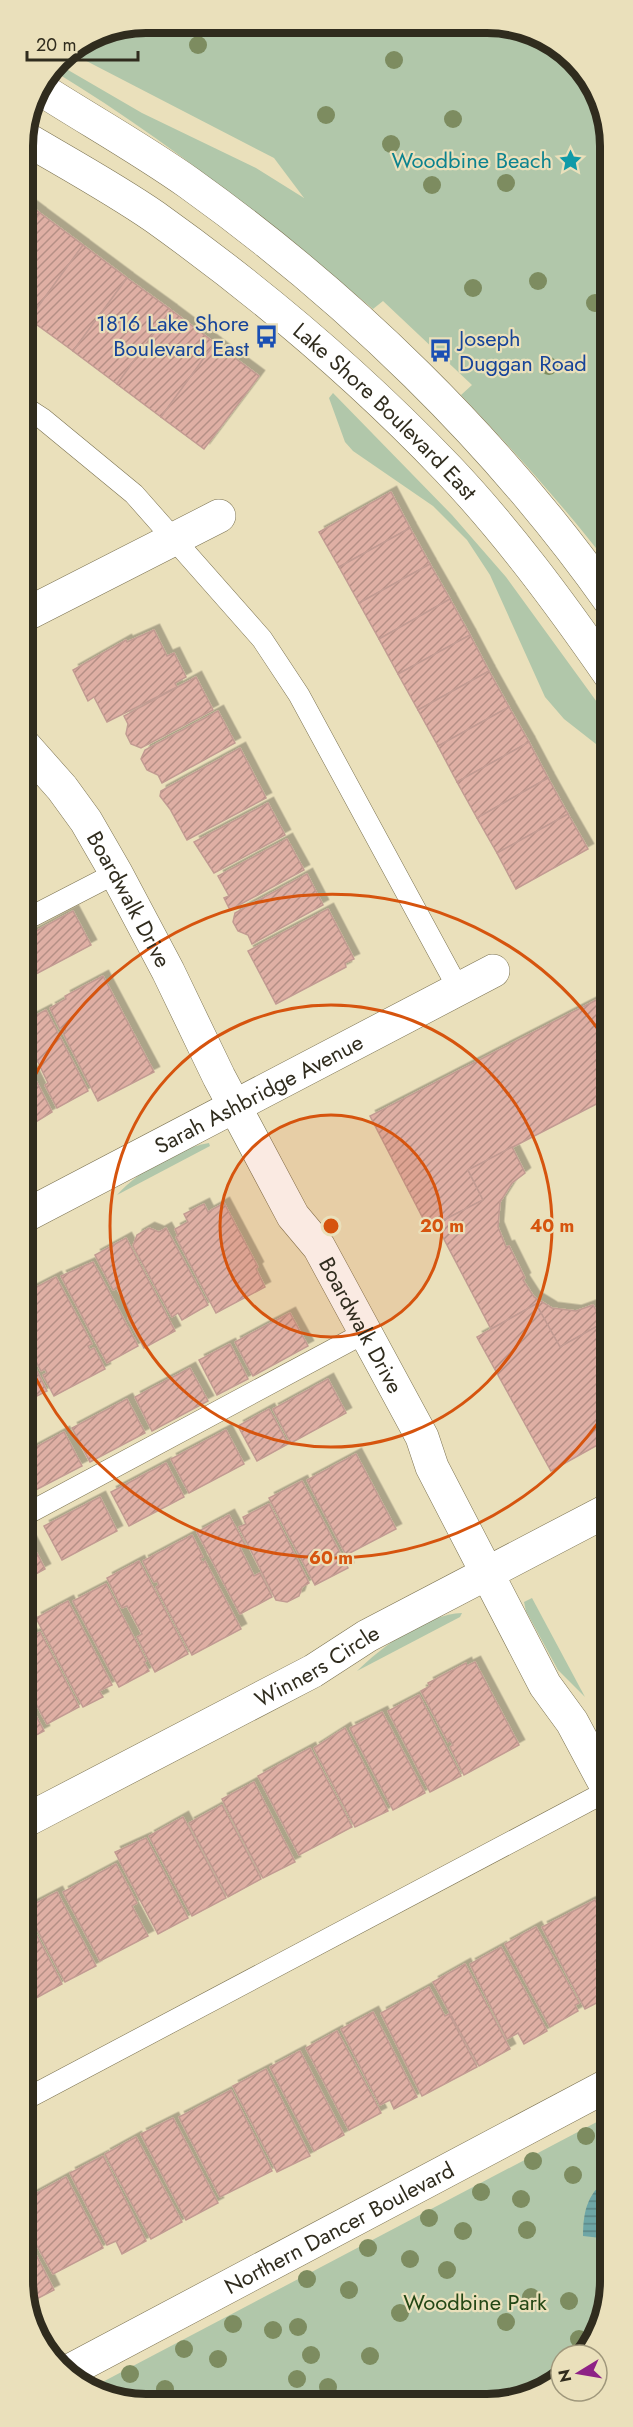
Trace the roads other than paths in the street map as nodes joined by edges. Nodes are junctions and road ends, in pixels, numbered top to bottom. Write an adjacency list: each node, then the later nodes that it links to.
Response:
1 (47, 93): 6 (main road, Lake Shore Boulevard East)
2 (33, 143): 8 (main road, Lake Shore Boulevard East)
3 (33, 412): 5 (lane)
4 (219, 516): 5 (main road)
5 (174, 539): 7 (main road); 13 (lane)
6 (600, 587)
7 (33, 611)
8 (600, 661)
9 (33, 755): 10 (main road, Boardwalk Drive)
10 (116, 873): 11 (lane); 14 (main road, Boardwalk Drive)
11 (33, 916)
12 (493, 971): 13 (main road, Sarah Ashbridge Avenue)
13 (458, 988): 14 (main road, Sarah Ashbridge Avenue)
14 (234, 1105): 15 (main road, Sarah Ashbridge Avenue); 16 (main road, Boardwalk Drive)
15 (33, 1212)
16 (366, 1332): 17 (lane); 19 (main road, Boardwalk Drive)
17 (33, 1511)
18 (600, 1514): 19 (main road, Winners Circle)
19 (486, 1574): 20 (main road, Boardwalk Drive); 22 (main road, Winners Circle)
20 (600, 1774)
21 (600, 1796): 24 (lane)
22 (33, 1817)
23 (600, 2089): 25 (main road, Northern Dancer Boulevard)
24 (33, 2095)
25 (75, 2369)

